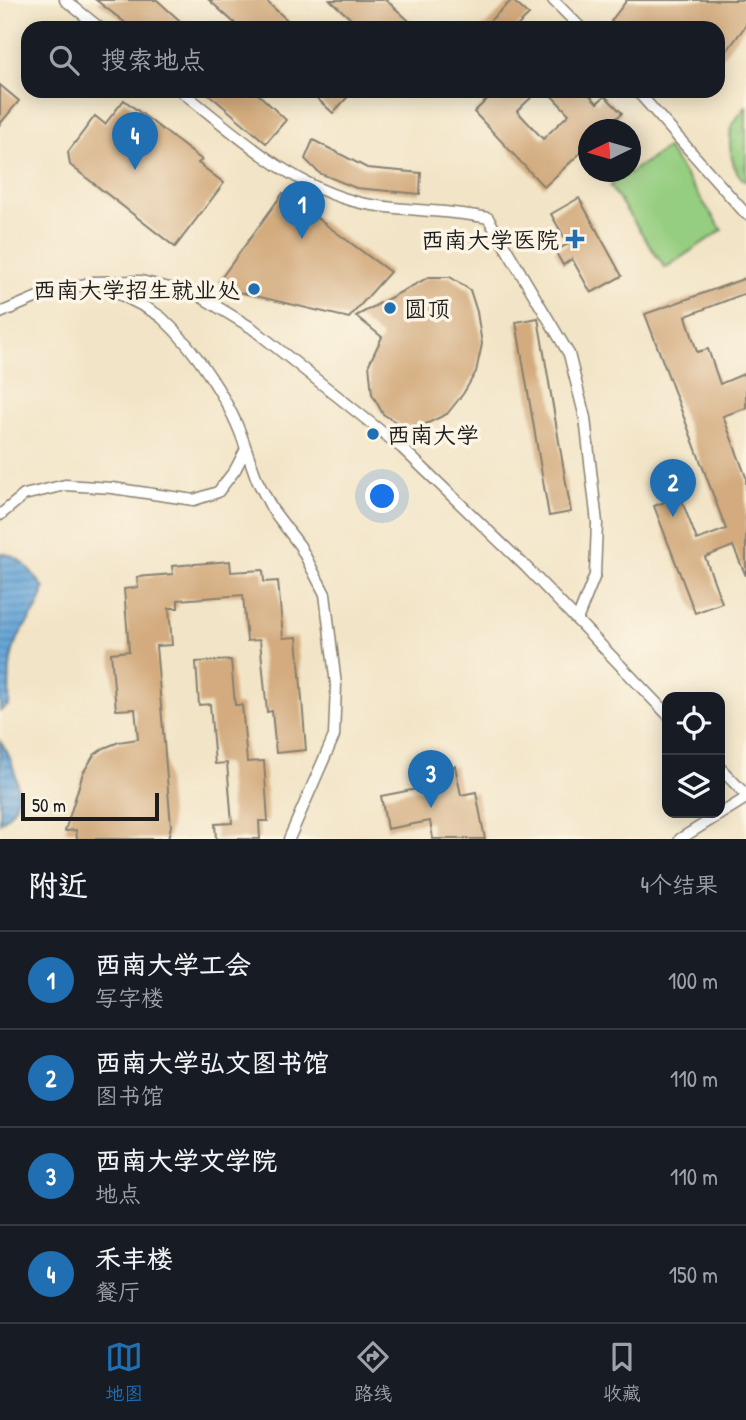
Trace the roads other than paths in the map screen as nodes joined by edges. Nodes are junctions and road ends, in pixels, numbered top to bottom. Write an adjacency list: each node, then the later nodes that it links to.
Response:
1 (65, 0): 3 (lane)
2 (553, 0): 4 (lane)
3 (91, 21)
4 (574, 21)
5 (190, 98): 12 (lane)
6 (643, 98): 7 (lane)
7 (746, 214)
8 (93, 282): 9 (lane); 10 (lane); 12 (lane)
9 (0, 313)
10 (246, 449): 11 (lane); 16 (lane)
11 (0, 515)
12 (577, 620): 13 (lane)
13 (662, 709)
14 (725, 774): 15 (lane)
15 (746, 797): 17 (lane)
16 (289, 839)
17 (680, 839)

